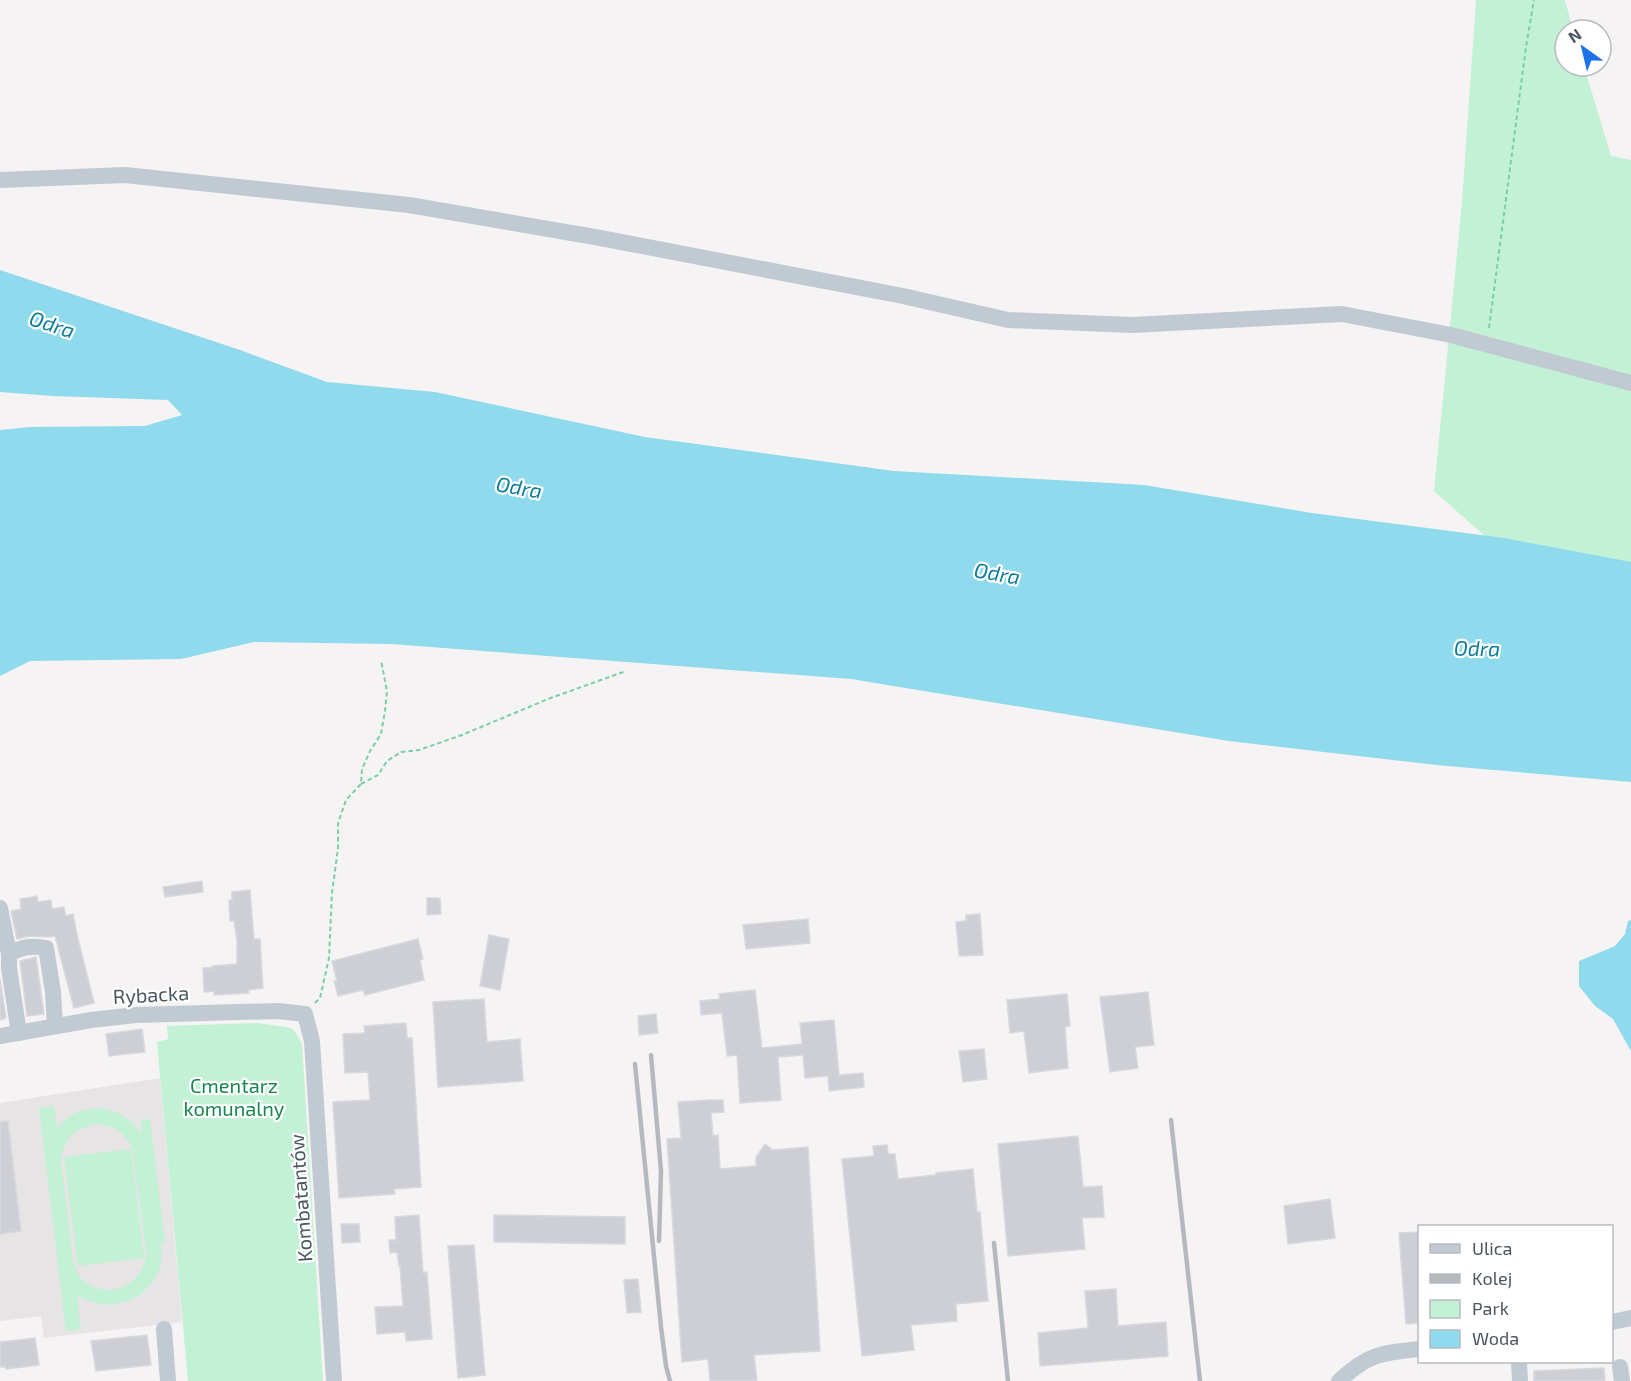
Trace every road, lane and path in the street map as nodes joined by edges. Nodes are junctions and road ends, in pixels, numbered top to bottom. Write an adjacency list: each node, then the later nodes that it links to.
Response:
1 (1534, 0): 3 (path)
2 (0, 180): 4 (street)
3 (1488, 334)
4 (1631, 383)
5 (381, 660): 7 (path)
6 (626, 670): 7 (path)
7 (361, 784): 10 (path)
8 (0, 908): 9 (street)
9 (9, 954): 11 (street); 12 (street)
10 (305, 1014): 11 (street, Rybacka); 20 (street, Kombatantów)
11 (55, 1026): 12 (street, Rybacka)
12 (19, 1033): 13 (street, Rybacka)
13 (0, 1036)
14 (1631, 1318): 15 (street)
15 (1613, 1322)
16 (164, 1329): 19 (street)
17 (1418, 1349): 21 (street)
18 (1519, 1363): 22 (street)
19 (168, 1381)
20 (334, 1381)
21 (1339, 1381)
22 (1520, 1381)

